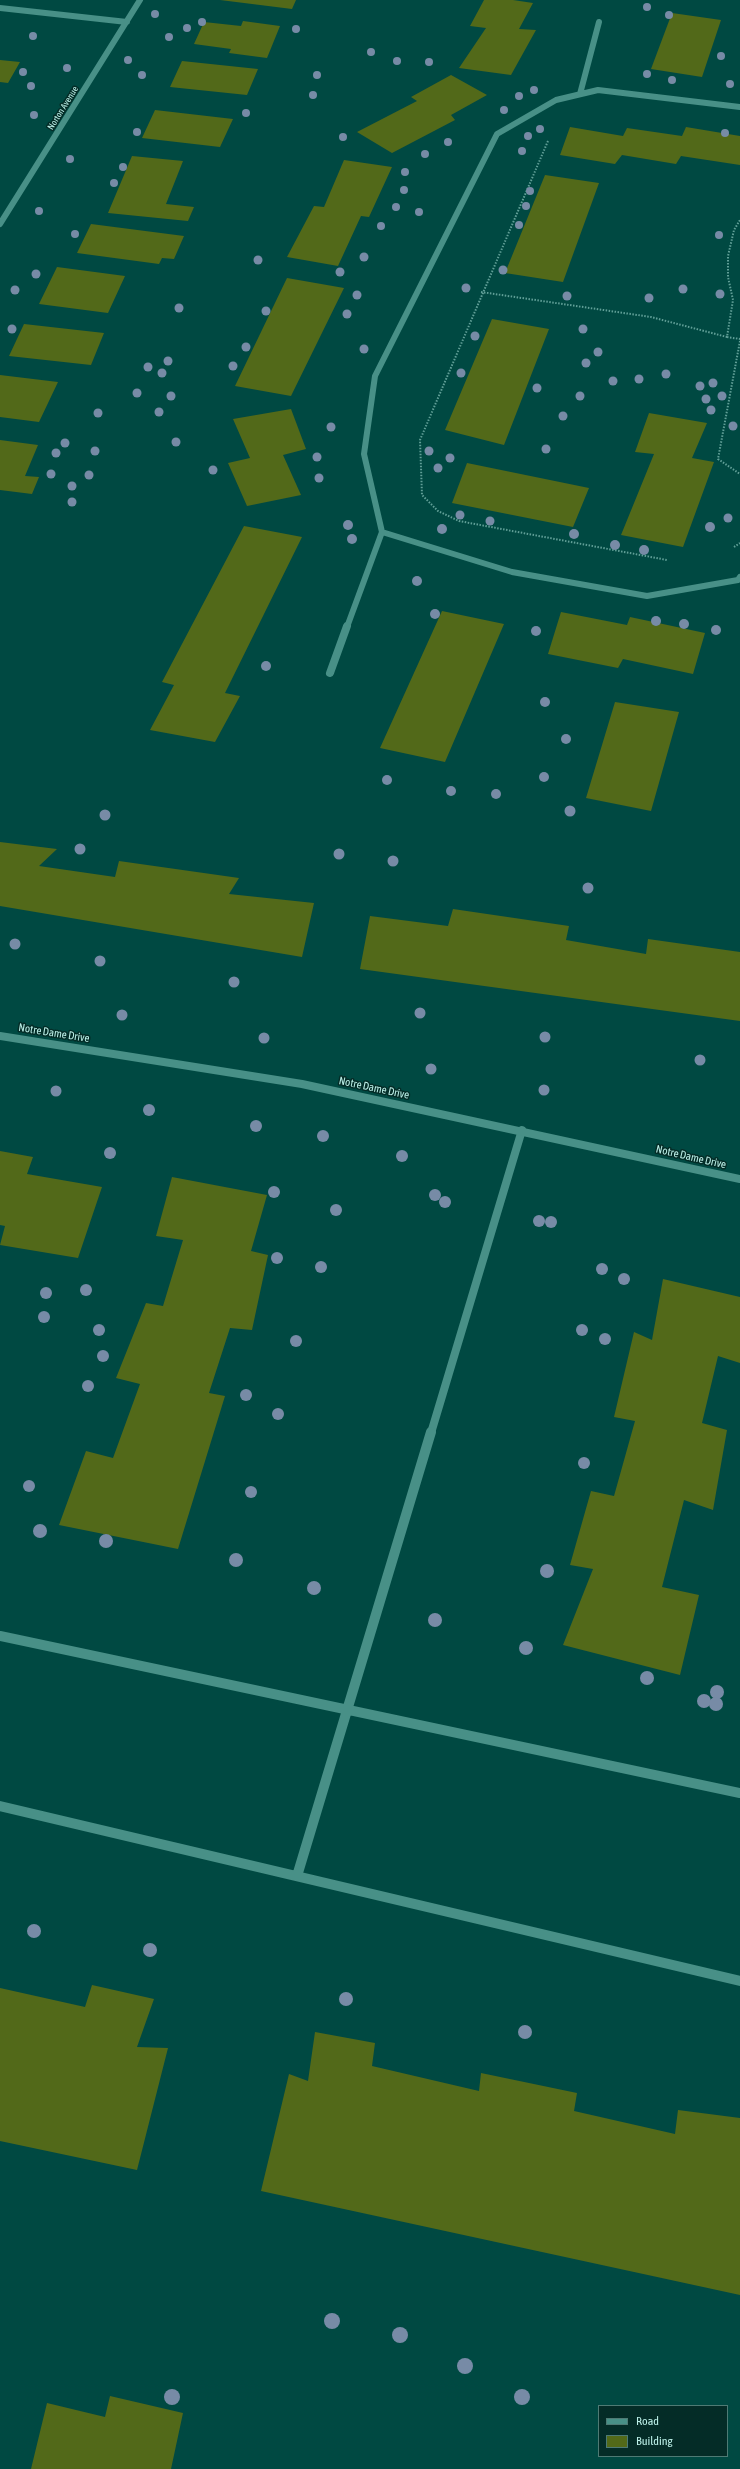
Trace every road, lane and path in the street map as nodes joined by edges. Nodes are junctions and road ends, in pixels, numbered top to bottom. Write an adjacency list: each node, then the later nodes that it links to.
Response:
1 (140, 0): 3 (street, Norton Avenue)
2 (0, 8): 3 (street)
3 (127, 22): 9 (street, Norton Avenue)
4 (599, 22): 5 (street)
5 (580, 94): 6 (street); 14 (street)
6 (740, 108)
7 (550, 136): 10 (path)
8 (740, 220): 11 (path)
9 (0, 224)
10 (481, 292): 11 (path); 17 (path)
11 (727, 337): 12 (path)
12 (740, 340): 13 (path)
13 (740, 474)
14 (382, 532): 18 (street); 19 (street)
15 (740, 543): 16 (path)
16 (729, 551)
17 (672, 561)
18 (739, 579)
19 (330, 673)
20 (0, 1036): 21 (street, Notre Dame Drive)
21 (522, 1130): 22 (street, Notre Dame Drive); 24 (street)
22 (740, 1179)
23 (0, 1636): 24 (street)
24 (346, 1709): 25 (street); 27 (street)
25 (740, 1793)
26 (0, 1806): 27 (street)
27 (297, 1876): 28 (street)
28 (740, 1981)

